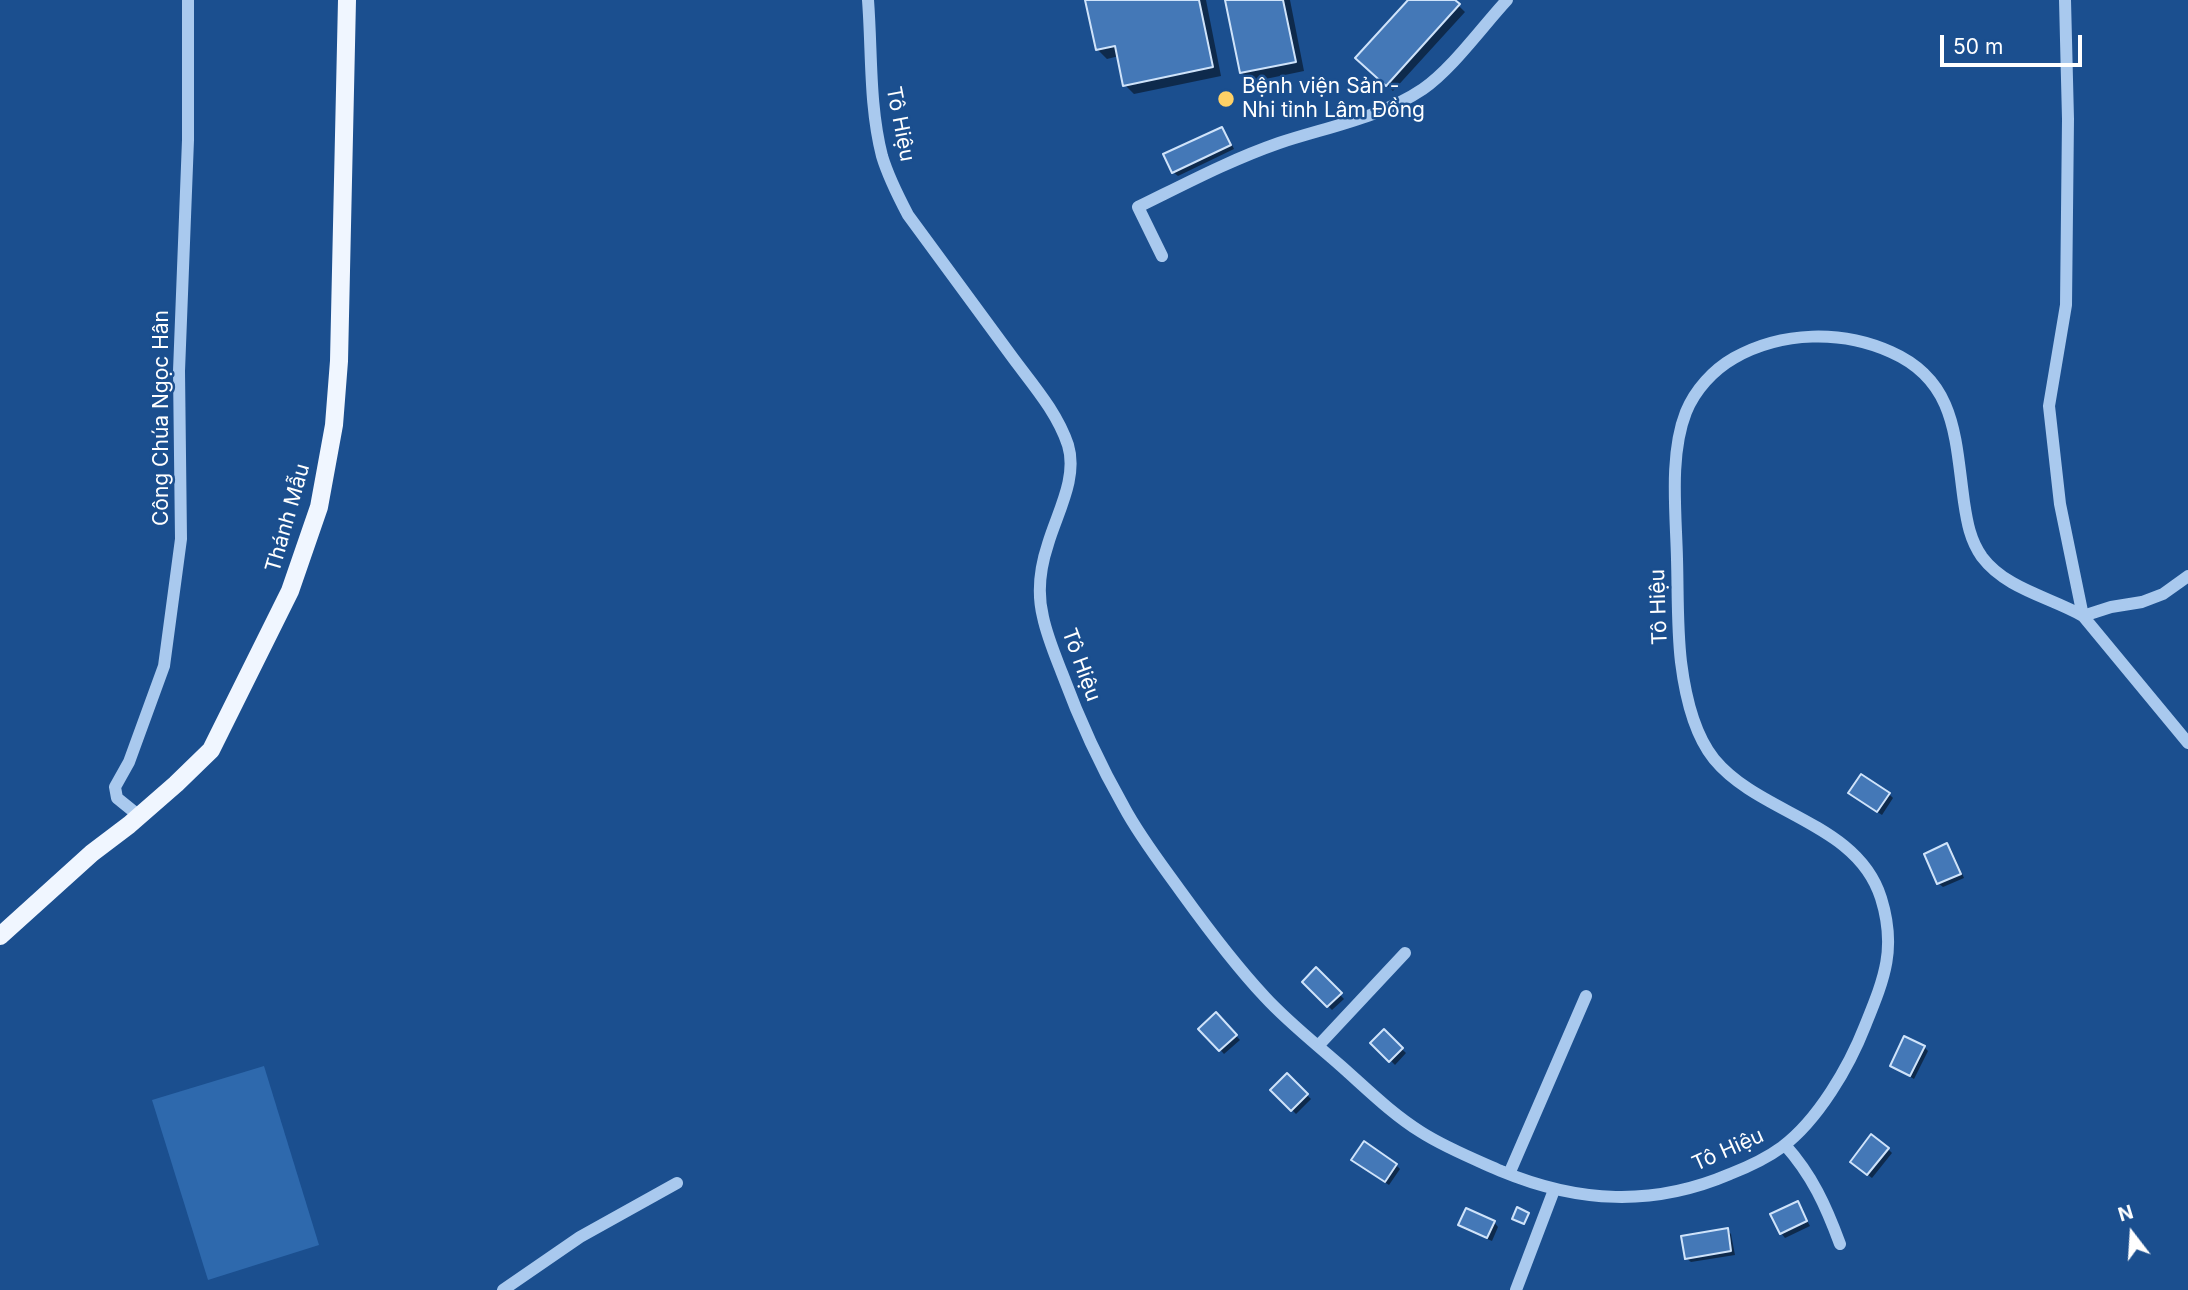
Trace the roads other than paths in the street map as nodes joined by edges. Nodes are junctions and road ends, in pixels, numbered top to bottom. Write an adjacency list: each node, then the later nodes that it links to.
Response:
1 (188, 0): 10 (street, Công Chúa Ngọc Hân)
2 (347, 0): 10 (main road, Thánh Mẫu)
3 (868, 0): 14 (street, Tô Hiệu)
4 (1507, 0): 6 (street)
5 (2065, 0): 8 (street)
6 (1162, 256)
7 (2188, 576): 8 (street)
8 (2083, 616): 9 (street); 15 (street, Tô Hiệu)
9 (2188, 743)
10 (138, 815): 11 (main road, Thánh Mẫu)
11 (0, 936)
12 (1405, 954): 14 (street)
13 (1586, 996): 16 (street)
14 (1318, 1046): 16 (street, Tô Hiệu)
15 (1785, 1145): 18 (street, Tô Hiệu); 19 (street)
16 (1509, 1174): 18 (street, Tô Hiệu)
17 (677, 1183): 20 (street)
18 (1554, 1190): 21 (street)
19 (1840, 1244)
20 (503, 1290)
21 (1516, 1290)

